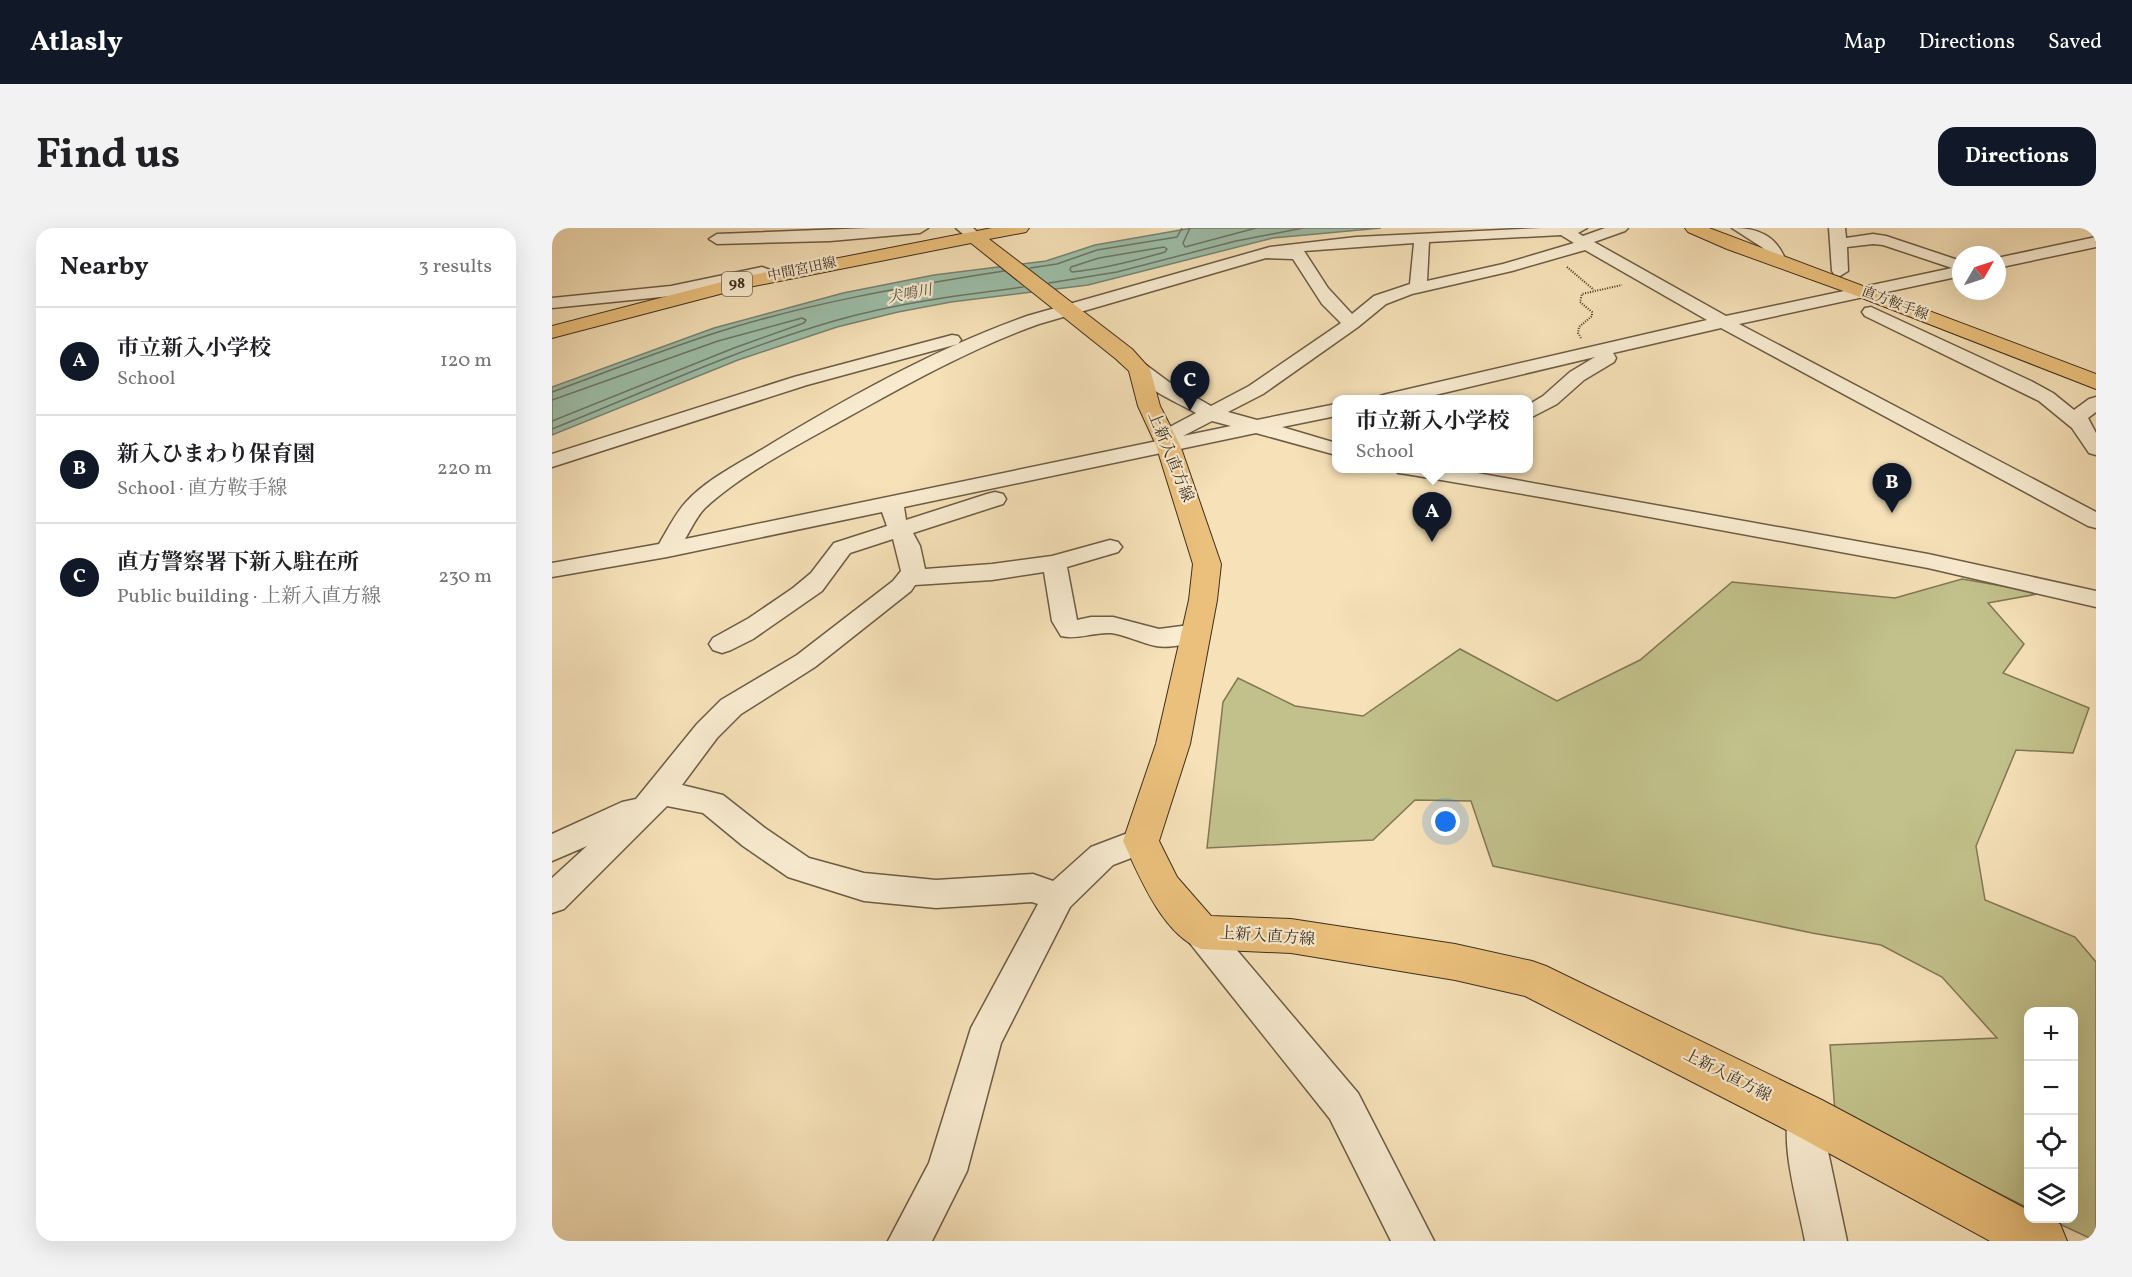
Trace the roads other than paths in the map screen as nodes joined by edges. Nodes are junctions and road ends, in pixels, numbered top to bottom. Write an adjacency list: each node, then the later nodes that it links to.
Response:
1 (920, 228): 6 (street)
2 (1020, 228): 9 (main road, 中間宮田線 / 98)
3 (1620, 228): 7 (street)
4 (1694, 228): 14 (main road, 直方鞍手線)
5 (1740, 228): 14 (street)
6 (792, 233): 10 (street); 17 (street)
7 (1578, 236): 11 (street); 21 (street); 26 (street)
8 (1838, 236): 16 (street); 19 (street)
9 (975, 237): 17 (main road, 中間宮田線 / 98); 24 (main road)
10 (717, 239)
11 (1422, 239): 13 (street); 21 (street)
12 (2096, 242): 15 (street)
13 (1266, 253): 24 (street); 27 (street)
14 (1778, 261): 22 (main road, 直方鞍手線)
15 (2006, 261)
16 (1952, 265)
17 (820, 266): 20 (main road, 中間宮田線 / 98)
18 (1952, 270): 22 (street)
19 (1840, 271)
20 (772, 276): 23 (street); 29 (main road, 中間宮田線 / 98)
21 (1420, 288): 27 (street)
22 (1864, 292): 26 (street); 32 (main road, 直方鞍手線)
23 (552, 303)
24 (1067, 309): 28 (street); 31 (main road)
25 (1871, 312): 34 (street)
26 (1724, 322): 30 (street); 47 (street)
27 (1352, 323): 38 (street)
28 (1005, 330): 44 (street); 49 (street)
29 (552, 332)
30 (1600, 351): 33 (street); 36 (street)
31 (1139, 369): 38 (street); 41 (main road, 上新入直方線)
32 (2096, 382)
33 (1405, 395)
34 (2046, 397): 35 (street); 39 (street)
35 (2095, 404): 39 (street)
36 (1533, 410)
37 (1332, 411): 40 (street)
38 (1211, 414): 40 (street); 41 (street)
39 (2079, 424): 42 (street)
40 (1254, 427): 41 (street); 43 (street)
41 (1166, 441): 46 (street); 54 (main road, 上新入直方線)
42 (2095, 446)
43 (1332, 448)
44 (552, 461)
45 (1436, 473): 53 (street)
46 (896, 516): 49 (street); 52 (street); 55 (street)
47 (2096, 521)
48 (1110, 547): 50 (street)
49 (667, 550): 51 (street)
50 (1054, 563): 52 (street); 54 (street)
51 (552, 570)
52 (908, 578): 56 (street)
53 (2095, 600)
54 (1197, 633): 57 (main road, 上新入直方線)
55 (722, 644)
56 (657, 797): 58 (street); 59 (street); 60 (street)
57 (1141, 841): 59 (street); 61 (main road, 上新入直方線)
58 (552, 848)
59 (1058, 897): 63 (street)
60 (552, 899)
61 (1201, 932): 62 (main road, 上新入直方線); 64 (street)
62 (1806, 1116): 65 (street); 66 (main road, 上新入直方線)
63 (909, 1241)
64 (1413, 1241)
65 (1826, 1241)
66 (2043, 1241)

